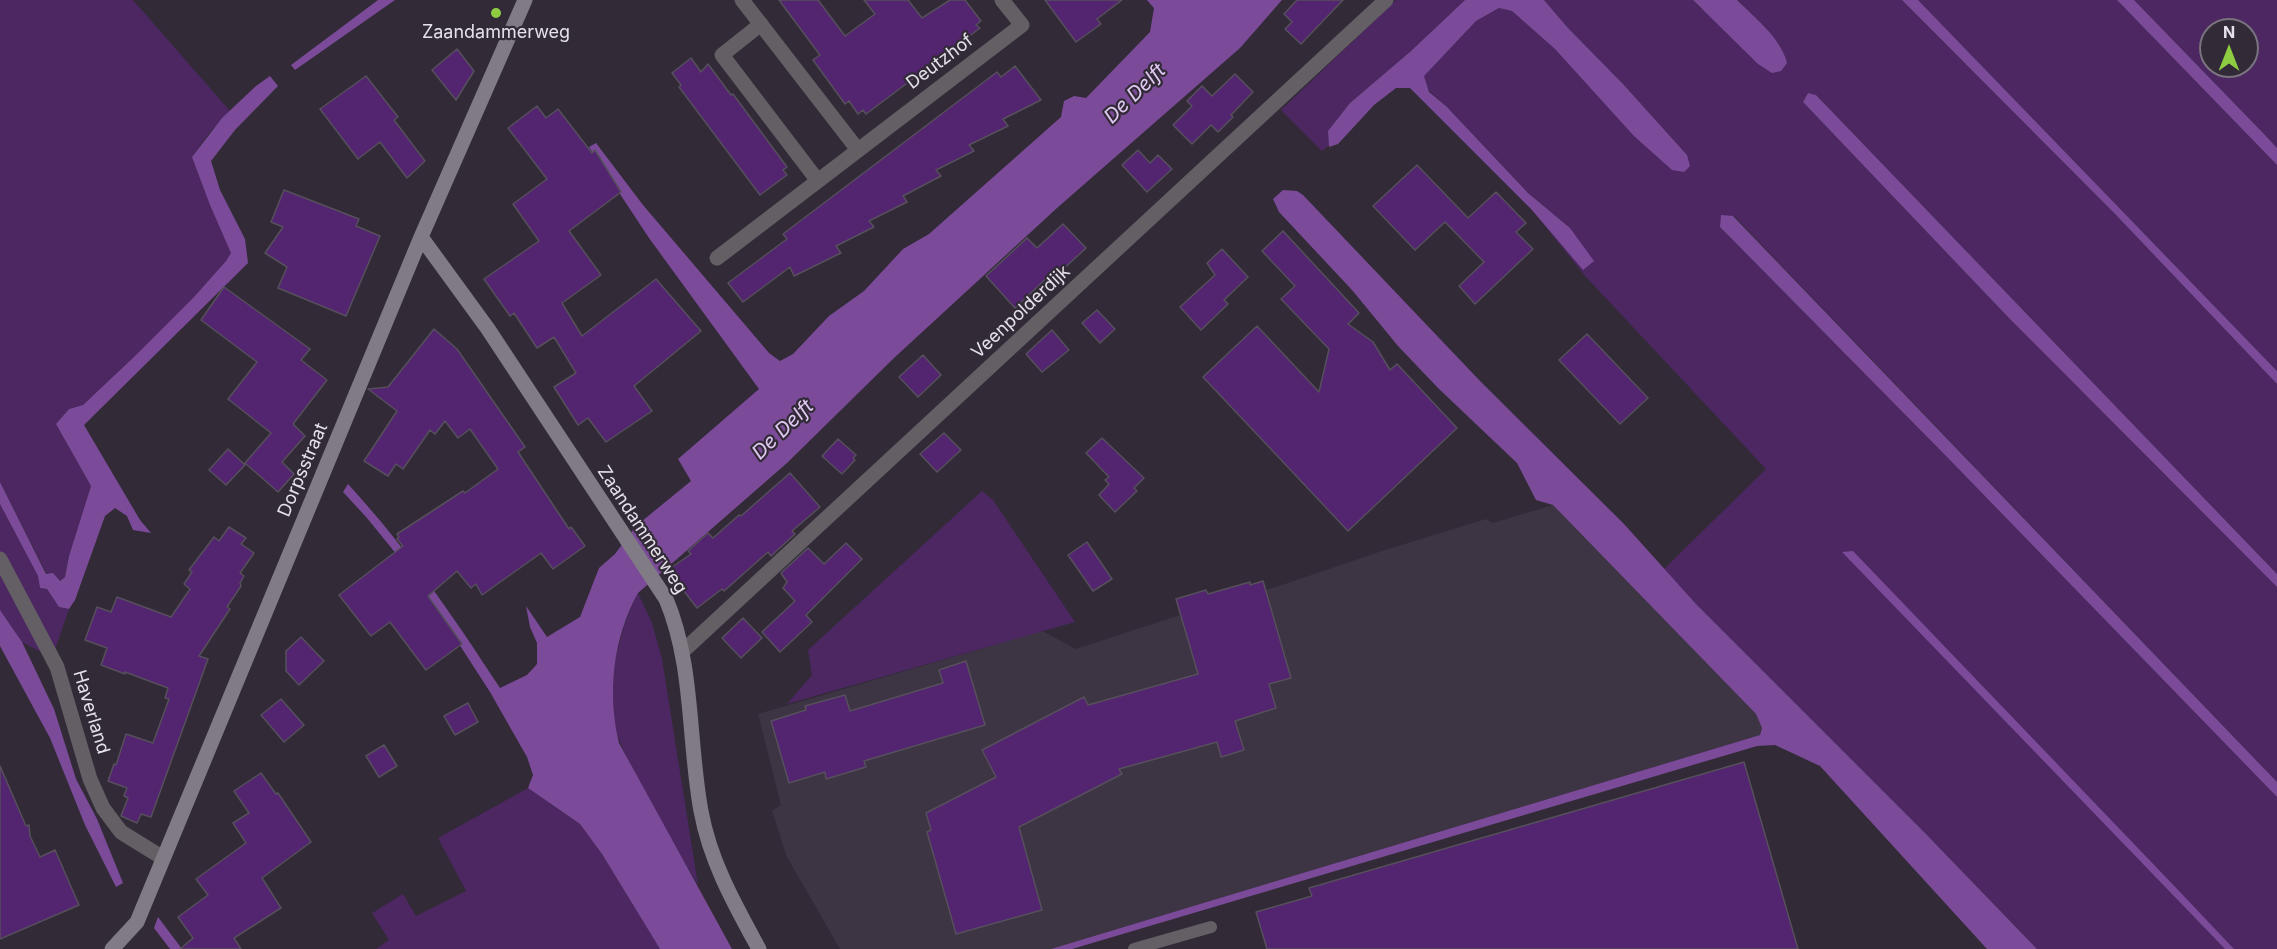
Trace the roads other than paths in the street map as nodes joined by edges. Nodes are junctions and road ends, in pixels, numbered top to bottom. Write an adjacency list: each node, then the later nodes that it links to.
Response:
1 (525, 0): 8 (street, Dorpsstraat)
2 (742, 0): 5 (street)
3 (1002, 0): 6 (street, Deutzhof)
4 (1386, 0): 11 (street, Veenpolderdijk)
5 (760, 24): 6 (street); 7 (street)
6 (858, 150): 7 (street, Deutzhof)
7 (818, 181): 9 (street, Deutzhof)
8 (421, 237): 11 (street, Zaandammerweg); 12 (street, Dorpsstraat)
9 (717, 258)
10 (0, 559): 12 (street, Haverland)
11 (682, 652): 15 (street, Zaandammerweg)
12 (163, 858): 14 (street, Dorpsstraat)
13 (1211, 927): 16 (lane)
14 (112, 949)
15 (759, 949)
16 (1134, 949)

